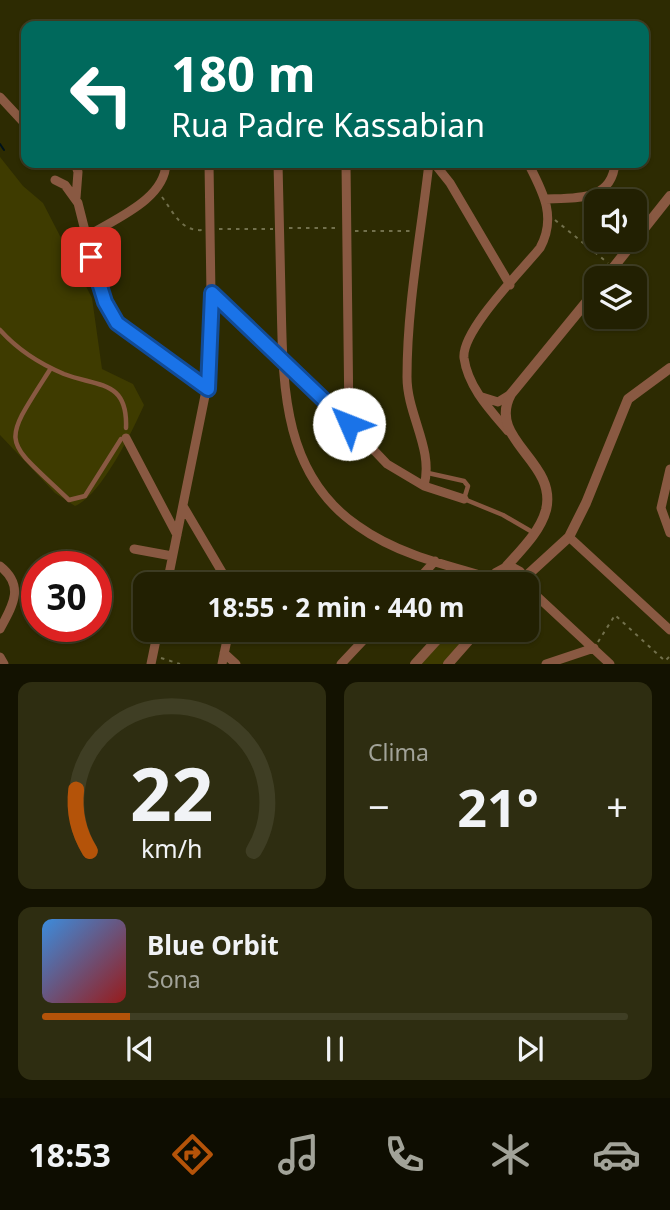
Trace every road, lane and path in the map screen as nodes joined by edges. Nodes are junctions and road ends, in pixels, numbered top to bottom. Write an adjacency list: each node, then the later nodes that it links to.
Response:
1 (0, 97): 2 (street)
2 (21, 120)
3 (77, 168): 14 (street)
4 (166, 168): 17 (street)
5 (209, 168): 21 (street)
6 (278, 168): 24 (street)
7 (346, 168): 30 (street)
8 (430, 168): 34 (street)
9 (436, 168): 20 (street)
10 (530, 168): 15 (street)
11 (614, 168): 15 (street)
12 (55, 180): 14 (street)
13 (670, 196): 19 (street)
14 (76, 198): 17 (street)
15 (546, 199): 16 (street)
16 (548, 215): 18 (path); 20 (street)
17 (86, 237): 27 (street)
18 (612, 266)
19 (616, 266)
20 (510, 285): 28 (street)
21 (212, 293): 24 (street); 27 (street)
22 (584, 305): 29 (street)
23 (0, 330): 25 (lane)
24 (282, 358): 30 (street); 44 (street)
25 (51, 368): 31 (lane); 31 (lane)
26 (670, 368): 41 (street)
27 (208, 389): 37 (street)
28 (478, 394): 29 (street); 32 (street)
29 (511, 394): 32 (street)
30 (349, 424): 35 (street)
31 (124, 435): 40 (street)
32 (513, 436): 38 (street)
33 (670, 469): 39 (street)
34 (428, 473): 35 (street); 36 (lane)
35 (424, 486): 36 (street)
36 (464, 499): 38 (lane)
37 (183, 506): 40 (street); 49 (street)
38 (534, 533): 46 (street)
39 (670, 533)
40 (177, 535): 43 (street)
41 (569, 537): 54 (street); 57 (street)
42 (134, 549): 43 (street)
43 (172, 556): 48 (street)
44 (431, 565): 47 (street); 47 (lane); 50 (street)
45 (0, 566): 56 (street)
46 (506, 567): 52 (street); 53 (street)
47 (463, 570): 51 (street)
48 (169, 572)
49 (222, 572)
50 (425, 572)
51 (467, 572)
52 (500, 572)
53 (517, 572)
54 (535, 572)
55 (539, 598): 63 (street)
56 (0, 629)
57 (670, 630)
58 (156, 642): 66 (street)
59 (226, 642): 64 (street)
60 (362, 642): 70 (street)
61 (435, 642): 71 (street)
62 (467, 642): 72 (street)
63 (594, 648): 65 (path); 73 (street); 74 (street)
64 (224, 653): 68 (street); 69 (street)
65 (670, 656)
66 (152, 660): 67 (path)
67 (180, 664)
68 (222, 664)
69 (236, 664)
70 (341, 664)
71 (415, 664)
72 (448, 664)
73 (546, 664)
74 (610, 664)

